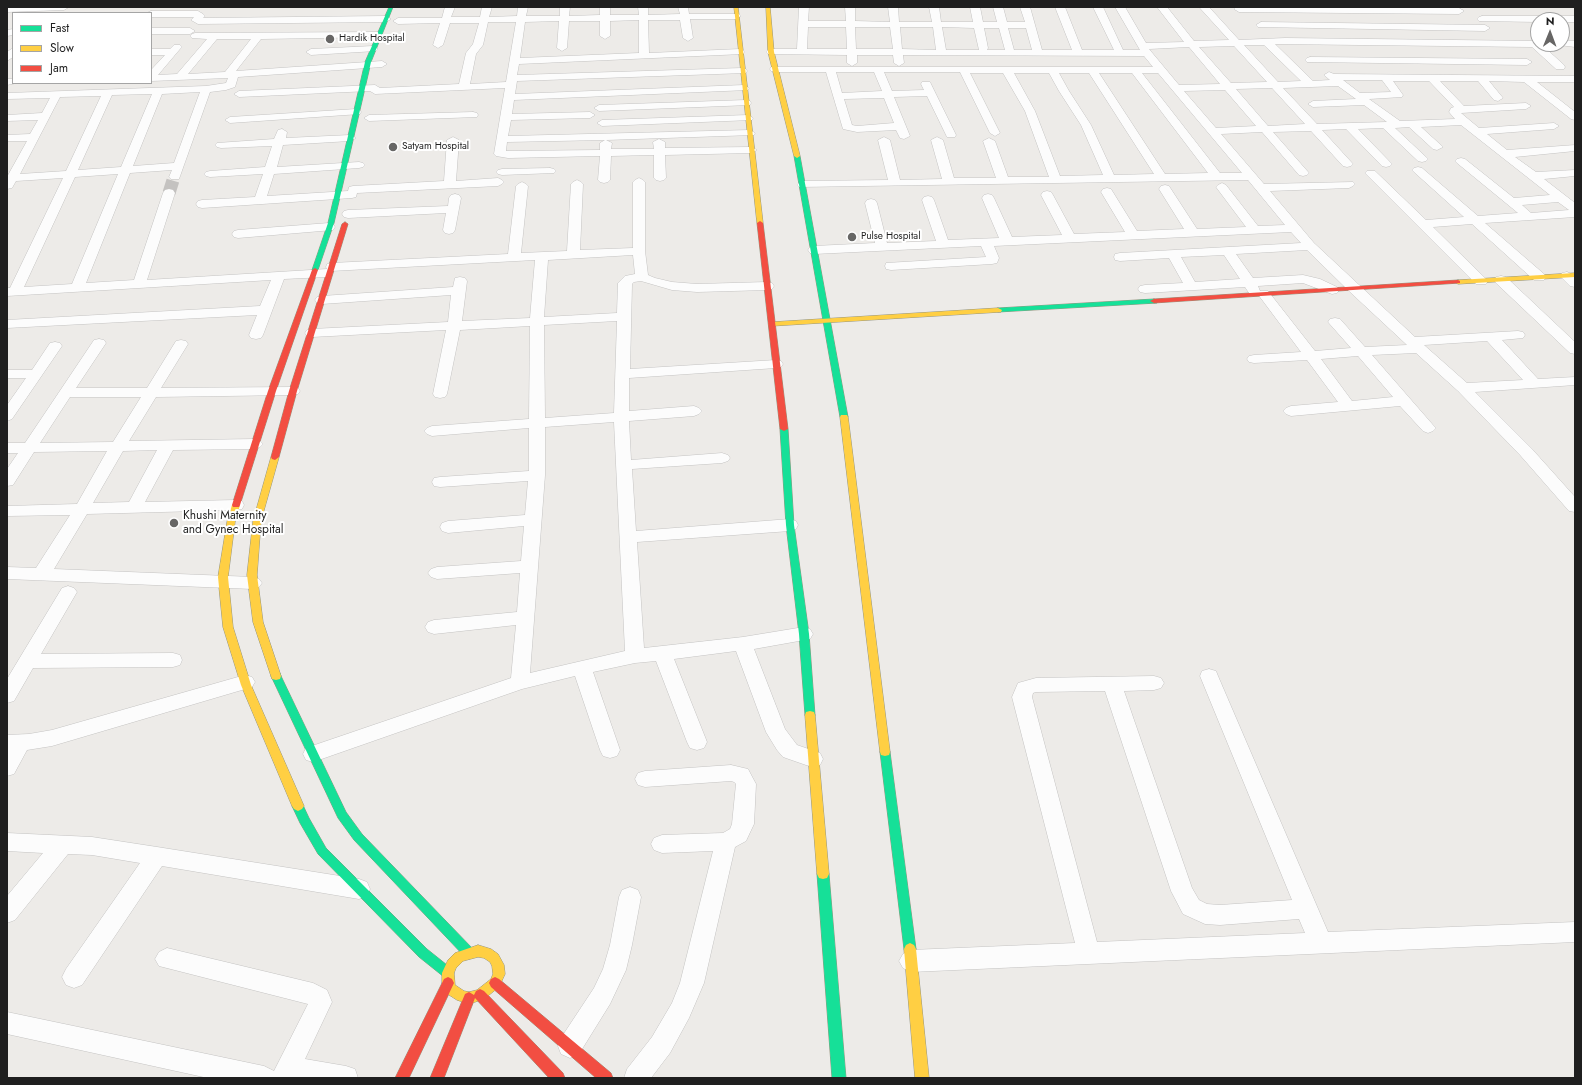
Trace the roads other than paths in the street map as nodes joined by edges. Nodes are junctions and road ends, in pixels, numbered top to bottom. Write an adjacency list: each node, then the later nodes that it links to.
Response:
1 (64, 7): 23 (street)
2 (391, 7): 35 (street)
3 (450, 7): 38 (street)
4 (487, 7): 39 (street)
5 (523, 7): 36 (street)
6 (565, 7): 33 (street)
7 (605, 7): 34 (street)
8 (643, 7): 31 (street)
9 (768, 7): 76 (street)
10 (804, 7): 41 (street)
11 (850, 7): 42 (street)
12 (893, 7): 43 (street)
13 (934, 7): 44 (street)
14 (975, 7): 45 (street)
15 (998, 7): 46 (street)
16 (1025, 7): 48 (street)
17 (1060, 7): 82 (street)
18 (1098, 7): 84 (street)
19 (1120, 7): 69 (street)
20 (1162, 7): 63 (street)
21 (1204, 7): 62 (street)
22 (1237, 8): 24 (street); 47 (street)
23 (7, 9)
24 (1362, 9): 26 (street); 49 (street)
25 (736, 11): 28 (street); 75 (street)
26 (1459, 11)
27 (1523, 11): 32 (street)
28 (684, 12): 31 (street); 57 (street)
29 (152, 14): 30 (street)
30 (168, 14): 35 (street); 50 (street)
31 (644, 17): 34 (street); 67 (street)
32 (1530, 17)
33 (564, 18): 34 (street); 36 (street); 66 (street)
34 (605, 18): 56 (street)
35 (386, 19): 53 (street)
36 (522, 19): 39 (street); 88 (street)
37 (1530, 19): 49 (street)
38 (446, 20): 39 (street); 40 (street); 65 (street)
39 (484, 20): 123 (street)
40 (398, 21)
41 (803, 24): 42 (street); 77 (street)
42 (852, 24): 43 (street); 78 (street)
43 (895, 25): 44 (street); 79 (street)
44 (937, 25): 45 (street); 68 (street)
45 (978, 25): 46 (street); 71 (street)
46 (1002, 25): 48 (street); 80 (street)
47 (1261, 25): 49 (street); 58 (street)
48 (1030, 26): 81 (street)
49 (1376, 26): 60 (street)
50 (152, 31)
51 (152, 32): 54 (street)
52 (322, 35): 53 (street); 55 (street); 74 (street)
53 (379, 35): 70 (street)
54 (214, 36): 55 (street); 111 (street)
55 (258, 36): 108 (street)
56 (605, 36)
57 (688, 38)
58 (1285, 41): 59 (street); 60 (street); 85 (street)
59 (1267, 42): 62 (street); 119 (street)
60 (1390, 42): 64 (street); 87 (street)
61 (7, 43): 72 (street)
62 (1236, 43): 63 (street); 120 (street)
63 (1191, 44): 69 (street); 121 (street)
64 (1530, 44)
65 (438, 45)
66 (562, 48)
67 (641, 49): 75 (street); 88 (street)
68 (941, 49)
69 (1145, 49): 84 (street); 106 (street)
70 (373, 50): 74 (street); 90 (street)
71 (984, 50): 79 (street); 80 (street); 100 (street)
72 (12, 52)
73 (152, 52): 109 (street)
74 (311, 52): 97 (street)
75 (740, 52): 107 (street)
76 (770, 52): 77 (street); 92 (street)
77 (802, 52): 78 (street)
78 (852, 52): 79 (street); 94 (street)
79 (898, 52): 96 (street)
80 (1010, 52): 81 (street)
81 (1034, 52): 82 (street); 102 (street)
82 (1078, 52): 84 (street)
83 (1544, 52): 91 (street)
84 (1120, 53)
85 (1304, 55): 87 (street); 117 (street)
86 (383, 60): 90 (street); 122 (street)
87 (1406, 60): 89 (street); 113 (street)
88 (516, 61): 118 (street)
89 (1527, 62)
90 (367, 65): 97 (street); 124 (street)
91 (1560, 67)
92 (775, 69): 93 (street); 220 (street)
93 (830, 69): 94 (street); 137 (street)
94 (852, 69): 95 (street)
95 (878, 69): 96 (street); 135 (street)
96 (899, 69): 98 (street)
97 (303, 70): 108 (street)
98 (919, 70): 99 (street); 132 (street)
99 (964, 70): 100 (street); 210 (street)
100 (990, 70): 101 (street)
101 (1007, 70): 102 (street); 209 (street)
102 (1037, 70): 103 (street)
103 (1053, 70): 104 (street); 207 (street)
104 (1092, 70): 105 (street); 215 (street)
105 (1135, 70): 106 (street); 214 (street)
106 (1161, 70): 126 (street)
107 (742, 71): 118 (street); 125 (street)
108 (231, 75): 111 (street); 127 (street)
109 (152, 76)
110 (152, 77): 111 (street)
111 (180, 77)
112 (1385, 77): 113 (street); 117 (street); 140 (street)
113 (1427, 78): 114 (street); 146 (street)
114 (1481, 78): 115 (street); 139 (street)
115 (1527, 79): 116 (street); 152 (street)
116 (1575, 79)
117 (1336, 80): 119 (street); 140 (street)
118 (512, 82): 123 (street); 138 (street)
119 (1310, 84): 120 (street)
120 (1275, 85): 121 (street); 165 (street)
121 (1228, 86): 126 (street); 166 (street)
122 (376, 87): 123 (street); 124 (street)
123 (464, 87)
124 (362, 88): 129 (street); 147 (street)
125 (744, 88): 130 (street); 141 (street)
126 (1176, 88): 167 (street)
127 (206, 89): 128 (street); 197 (street)
128 (158, 91): 131 (street); 197 (street)
129 (294, 92): 134 (street); 151 (street)
130 (655, 92): 138 (street); 143 (street)
131 (108, 93): 133 (street); 201 (street)
132 (931, 93): 135 (street); 170 (street)
133 (57, 94): 136 (street); 150 (street)
134 (239, 94)
135 (888, 95): 137 (street); 137 (street)
136 (7, 96)
137 (838, 96)
138 (510, 97): 153 (street)
139 (1498, 98)
140 (1362, 99): 142 (street); 162 (street)
141 (746, 103): 143 (street); 156 (street)
142 (1313, 104)
143 (656, 106): 145 (street); 158 (street)
144 (1526, 106): 146 (street)
145 (599, 108)
146 (1462, 110): 159 (street)
147 (356, 112): 151 (street); 175 (street)
148 (473, 115): 155 (street)
149 (590, 115): 153 (street)
150 (46, 116): 154 (street); 172 (street)
151 (286, 116): 157 (street); 181 (street)
152 (1574, 116)
153 (506, 117): 177 (street)
154 (7, 118)
155 (369, 118)
156 (748, 118): 158 (street); 169 (street)
157 (230, 120)
158 (656, 121): 160 (street)
159 (1464, 122): 161 (street); 168 (street)
160 (602, 123)
161 (1412, 124): 162 (street); 183 (street)
162 (1392, 125): 163 (street); 239 (street)
163 (1350, 126): 165 (street); 195 (street)
164 (1554, 126): 168 (street)
165 (1316, 127): 166 (street); 194 (street)
166 (1264, 129): 167 (street); 199 (street)
167 (1212, 131): 204 (street)
168 (1476, 132): 189 (street)
169 (750, 133): 171 (street); 185 (street)
170 (951, 135)
171 (658, 136): 173 (street); 186 (street)
172 (34, 137): 174 (street); 190 (street)
173 (607, 137): 176 (street); 187 (street)
174 (7, 138)
175 (350, 138): 181 (street); 196 (street)
176 (554, 138): 177 (street); 188 (street)
177 (502, 139): 188 (street)
178 (453, 140): 216 (street)
179 (884, 140): 218 (street)
180 (937, 140): 213 (street)
181 (278, 142): 182 (street); 198 (street)
182 (221, 145)
183 (1437, 147)
184 (1575, 148): 189 (street)
185 (751, 150): 186 (street); 273 (street)
186 (659, 152): 187 (street); 206 (street)
187 (606, 153): 188 (street); 208 (street)
188 (552, 154): 216 (street)
189 (1505, 154): 205 (street)
190 (22, 159): 191 (street); 211 (street)
191 (7, 160)
192 (1461, 160): 232 (street)
193 (359, 161): 196 (street); 226 (street)
194 (1347, 164)
195 (1386, 164)
196 (344, 166): 198 (street); 225 (street)
197 (126, 170): 201 (street); 275 (street)
198 (270, 170): 202 (street); 230 (street)
199 (1303, 173)
200 (1371, 173): 240 (street)
201 (70, 174): 211 (street); 279 (street)
202 (210, 174)
203 (1575, 174): 205 (street)
204 (1250, 176): 214 (street); 222 (street)
205 (1534, 176): 229 (street)
206 (660, 178)
207 (1110, 179): 209 (street); 215 (street)
208 (604, 180)
209 (1056, 180): 210 (street)
210 (1003, 181): 213 (street)
211 (9, 182)
212 (639, 182): 256 (street)
213 (949, 182): 218 (street)
214 (1219, 182): 215 (street); 244 (street)
215 (1164, 183): 245 (street)
216 (454, 184): 226 (street); 235 (street)
217 (577, 184): 257 (street)
218 (895, 184): 220 (street)
219 (1349, 184): 222 (street)
220 (803, 185): 254 (street)
221 (522, 186): 261 (street)
222 (1260, 188): 242 (street)
223 (1107, 192): 247 (street)
224 (168, 193): 272 (street)
225 (337, 195): 226 (street); 230 (street); 241 (street)
226 (352, 195): 235 (street); 263 (street)
227 (1047, 195): 248 (street)
228 (988, 198): 249 (street)
229 (1566, 199): 232 (street); 236 (street)
230 (260, 200): 234 (street)
231 (928, 200): 251 (street)
232 (1510, 202): 238 (street)
233 (871, 203): 253 (street)
234 (202, 204)
235 (453, 209): 243 (street)
236 (1575, 209)
237 (1575, 213): 238 (street)
238 (1528, 216): 239 (street)
239 (1476, 220): 240 (street); 267 (street)
240 (1423, 224): 270 (street)
241 (329, 227): 246 (street); 264 (street)
242 (1295, 228): 244 (street); 252 (street)
243 (449, 230)
244 (1255, 230): 245 (street)
245 (1193, 233): 247 (street)
246 (238, 234)
247 (1133, 235): 248 (street)
248 (1070, 238): 249 (street)
249 (1007, 241): 250 (street)
250 (986, 242): 251 (street); 262 (street)
251 (943, 244): 253 (street)
252 (1310, 246): 255 (street); 277 (street)
253 (882, 247): 254 (street)
254 (814, 250): 284 (street)
255 (1227, 250): 258 (street); 271 (street)
256 (639, 251): 257 (street); 266 (street)
257 (574, 254): 259 (street)
258 (1172, 254): 260 (street); 274 (street)
259 (542, 256): 261 (street); 285 (street)
260 (1120, 257)
261 (514, 258): 263 (street)
262 (891, 266)
263 (331, 270): 264 (street); 281 (street)
264 (313, 274): 265 (street); 309 (street)
265 (279, 276): 272 (street); 282 (street)
266 (644, 277): 273 (street); 283 (street)
267 (1539, 277): 268 (street); 269 (street)
268 (1572, 278)
269 (1501, 280): 270 (street); 298 (street)
270 (1481, 281): 277 (street)
271 (1249, 282): 274 (street); 278 (street); 280 (street)
272 (139, 284): 275 (street)
273 (767, 286): 287 (street)
274 (1191, 286): 276 (street)
275 (77, 288): 279 (street)
276 (1145, 289)
277 (1355, 289): 278 (street); 296 (street)
278 (1332, 290): 280 (street)
279 (11, 292)
280 (1260, 294): 284 (street); 300 (street)
281 (322, 300): 289 (street); 290 (street)
282 (266, 310): 288 (street); 291 (street)
283 (624, 317): 285 (street); 305 (street)
284 (827, 321): 287 (street); 386 (street)
285 (537, 322): 289 (street); 321 (street)
286 (1335, 322): 299 (street)
287 (772, 324): 302 (street)
288 (8, 325)
289 (454, 326): 290 (street); 314 (street)
290 (312, 333): 310 (street)
291 (256, 335)
292 (1518, 335): 293 (street)
293 (1491, 337): 296 (street); 307 (street)
294 (99, 343): 312 (street)
295 (182, 344): 311 (street)
296 (1416, 345): 299 (street); 308 (street)
297 (55, 346): 304 (street)
298 (1575, 350)
299 (1362, 352): 300 (street); 315 (street)
300 (1312, 356): 301 (street); 316 (street)
301 (1254, 359)
302 (776, 364): 305 (street); 340 (street)
303 (7, 374): 304 (street)
304 (36, 374): 319 (street)
305 (622, 374): 320 (street)
306 (1570, 381): 307 (street); 313 (street)
307 (1535, 384): 308 (street)
308 (1463, 388): 335 (street)
309 (272, 391): 310 (street); 311 (street); 324 (street)
310 (293, 391): 348 (street)
311 (152, 392): 312 (street); 325 (street)
312 (66, 393): 327 (street)
313 (1575, 393)
314 (440, 394)
315 (1404, 401): 316 (street); 322 (street)
316 (1348, 406): 318 (street)
317 (694, 411): 320 (street)
318 (1291, 411)
319 (7, 416)
320 (621, 416): 321 (street); 330 (street)
321 (538, 423): 323 (street); 331 (street)
322 (1428, 428)
323 (432, 431)
324 (255, 444): 326 (street); 334 (street)
325 (118, 446): 326 (street); 327 (street); 337 (street)
326 (167, 446): 336 (street)
327 (31, 447): 328 (street); 332 (street)
328 (7, 448)
329 (722, 458): 330 (street)
330 (624, 465): 342 (street)
331 (537, 475): 333 (street); 339 (street)
332 (7, 481)
333 (440, 482)
334 (236, 505): 336 (street); 347 (street)
335 (1575, 507)
336 (134, 508): 337 (street)
337 (82, 509): 338 (street); 345 (street)
338 (7, 510)
339 (534, 520): 341 (street); 343 (street)
340 (790, 525): 342 (street); 352 (street)
341 (448, 527)
342 (628, 537): 355 (street)
343 (530, 566): 344 (street); 350 (street)
344 (437, 573)
345 (41, 575): 346 (street); 347 (street)
346 (8, 576)
347 (224, 582): 348 (street); 360 (street)
348 (253, 583): 368 (street)
349 (68, 592): 357 (street)
350 (526, 618): 351 (street); 361 (street)
351 (434, 627)
352 (804, 634): 353 (street); 369 (street)
353 (743, 644): 354 (street); 369 (street)
354 (662, 653): 355 (street); 365 (street)
355 (635, 656): 358 (street)
356 (174, 660): 357 (street)
357 (28, 661): 364 (street)
358 (582, 668): 361 (street); 367 (street)
359 (1209, 676): 379 (street)
360 (245, 682): 366 (street); 377 (street)
361 (520, 682): 368 (street)
362 (1112, 683): 363 (street); 379 (street); 384 (street)
363 (1154, 683)
364 (7, 696)
365 (697, 742)
366 (14, 743): 370 (street)
367 (610, 750)
368 (313, 754): 383 (street)
369 (813, 759): 402 (street)
370 (7, 768)
371 (645, 779): 373 (street)
372 (7, 842): 374 (street)
373 (726, 842): 375 (street); 401 (street)
374 (63, 844): 376 (street); 380 (street)
375 (662, 844)
376 (157, 856): 377 (street); 387 (street)
377 (359, 889): 388 (street)
378 (630, 897): 393 (street)
379 (1306, 909): 382 (street)
380 (7, 913)
381 (1575, 932): 382 (street)
382 (1321, 944): 384 (street)
383 (469, 952): 388 (street); 389 (street)
384 (1089, 954): 386 (street)
385 (167, 959): 394 (street)
386 (911, 961): 403 (street)
387 (74, 977)
388 (448, 978): 391 (street); 397 (street)
389 (495, 983): 390 (street); 393 (street)
390 (480, 995): 391 (street); 399 (street)
391 (469, 998): 398 (street)
392 (7, 1023): 395 (street)
393 (570, 1046): 400 (street)
394 (286, 1073): 396 (street)
395 (264, 1078)
396 (346, 1078)
397 (402, 1078)
398 (437, 1078)
399 (558, 1078)
400 (606, 1078)
401 (636, 1078)
402 (839, 1078)
403 (922, 1078)

